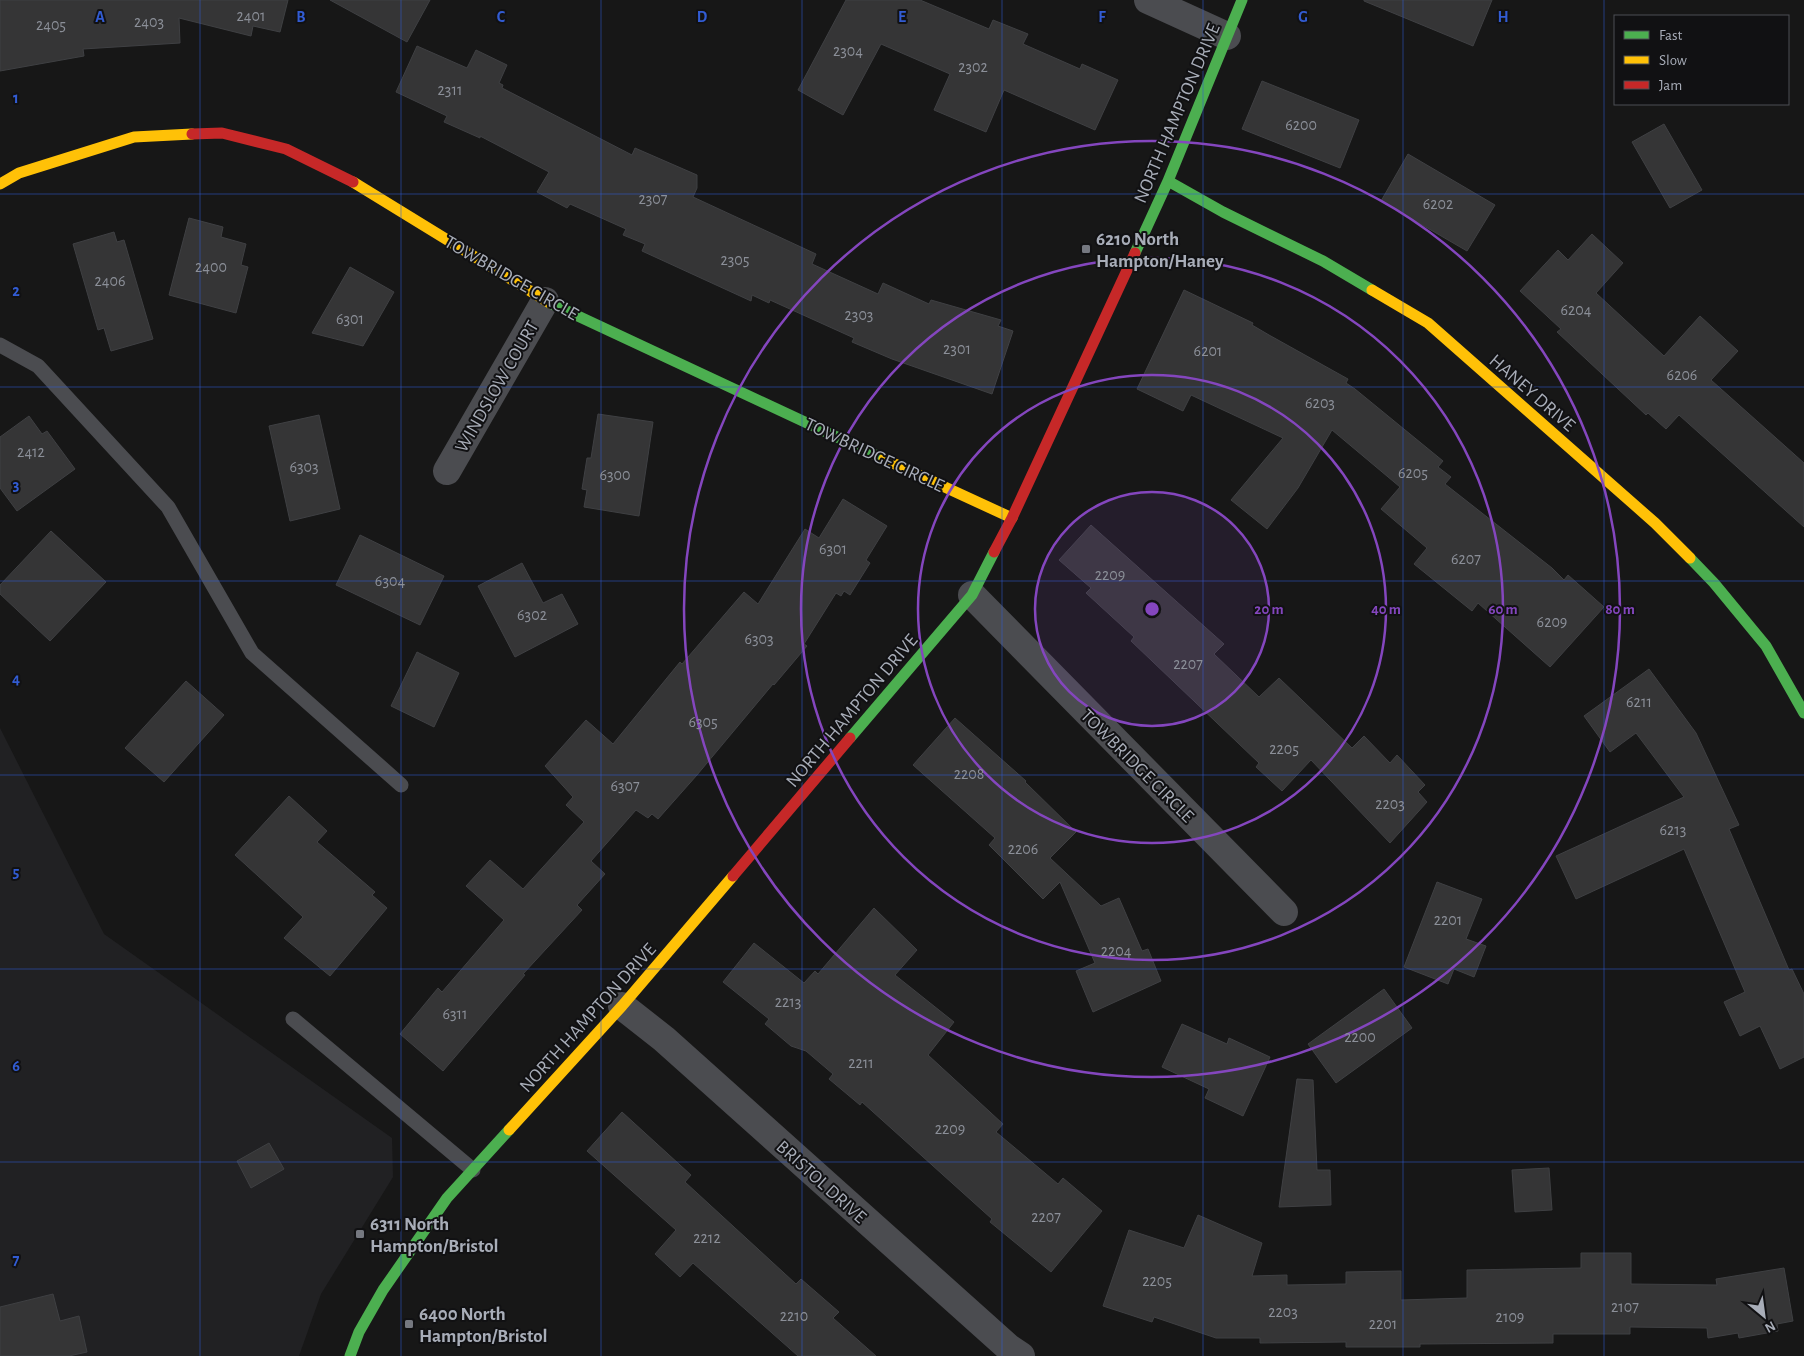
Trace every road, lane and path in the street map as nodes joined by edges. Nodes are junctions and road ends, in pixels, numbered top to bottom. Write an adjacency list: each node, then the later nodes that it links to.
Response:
1 (1148, 0): 3 (street)
2 (1242, 0): 3 (street, NORTH HAMPTON DRIVE)
3 (1227, 36): 4 (street, NORTH HAMPTON DRIVE)
4 (1168, 181): 9 (street, NORTH HAMPTON DRIVE); 11 (street, HANEY DRIVE)
5 (0, 184): 6 (street, TOWBRIDGE CIRCLE)
6 (545, 301): 8 (street, WINDSLOW COURT); 9 (street, TOWBRIDGE CIRCLE)
7 (0, 345): 12 (lane)
8 (447, 471)
9 (1012, 518): 10 (street, NORTH HAMPTON DRIVE)
10 (972, 595): 13 (street, TOWBRIDGE CIRCLE); 14 (street, NORTH HAMPTON DRIVE)
11 (1804, 713)
12 (401, 785)
13 (1284, 912)
14 (622, 1006): 16 (street, NORTH HAMPTON DRIVE); 18 (street, BRISTOL DRIVE)
15 (293, 1019): 16 (lane)
16 (472, 1170): 17 (street, NORTH HAMPTON DRIVE)
17 (350, 1356)
18 (1022, 1356)

